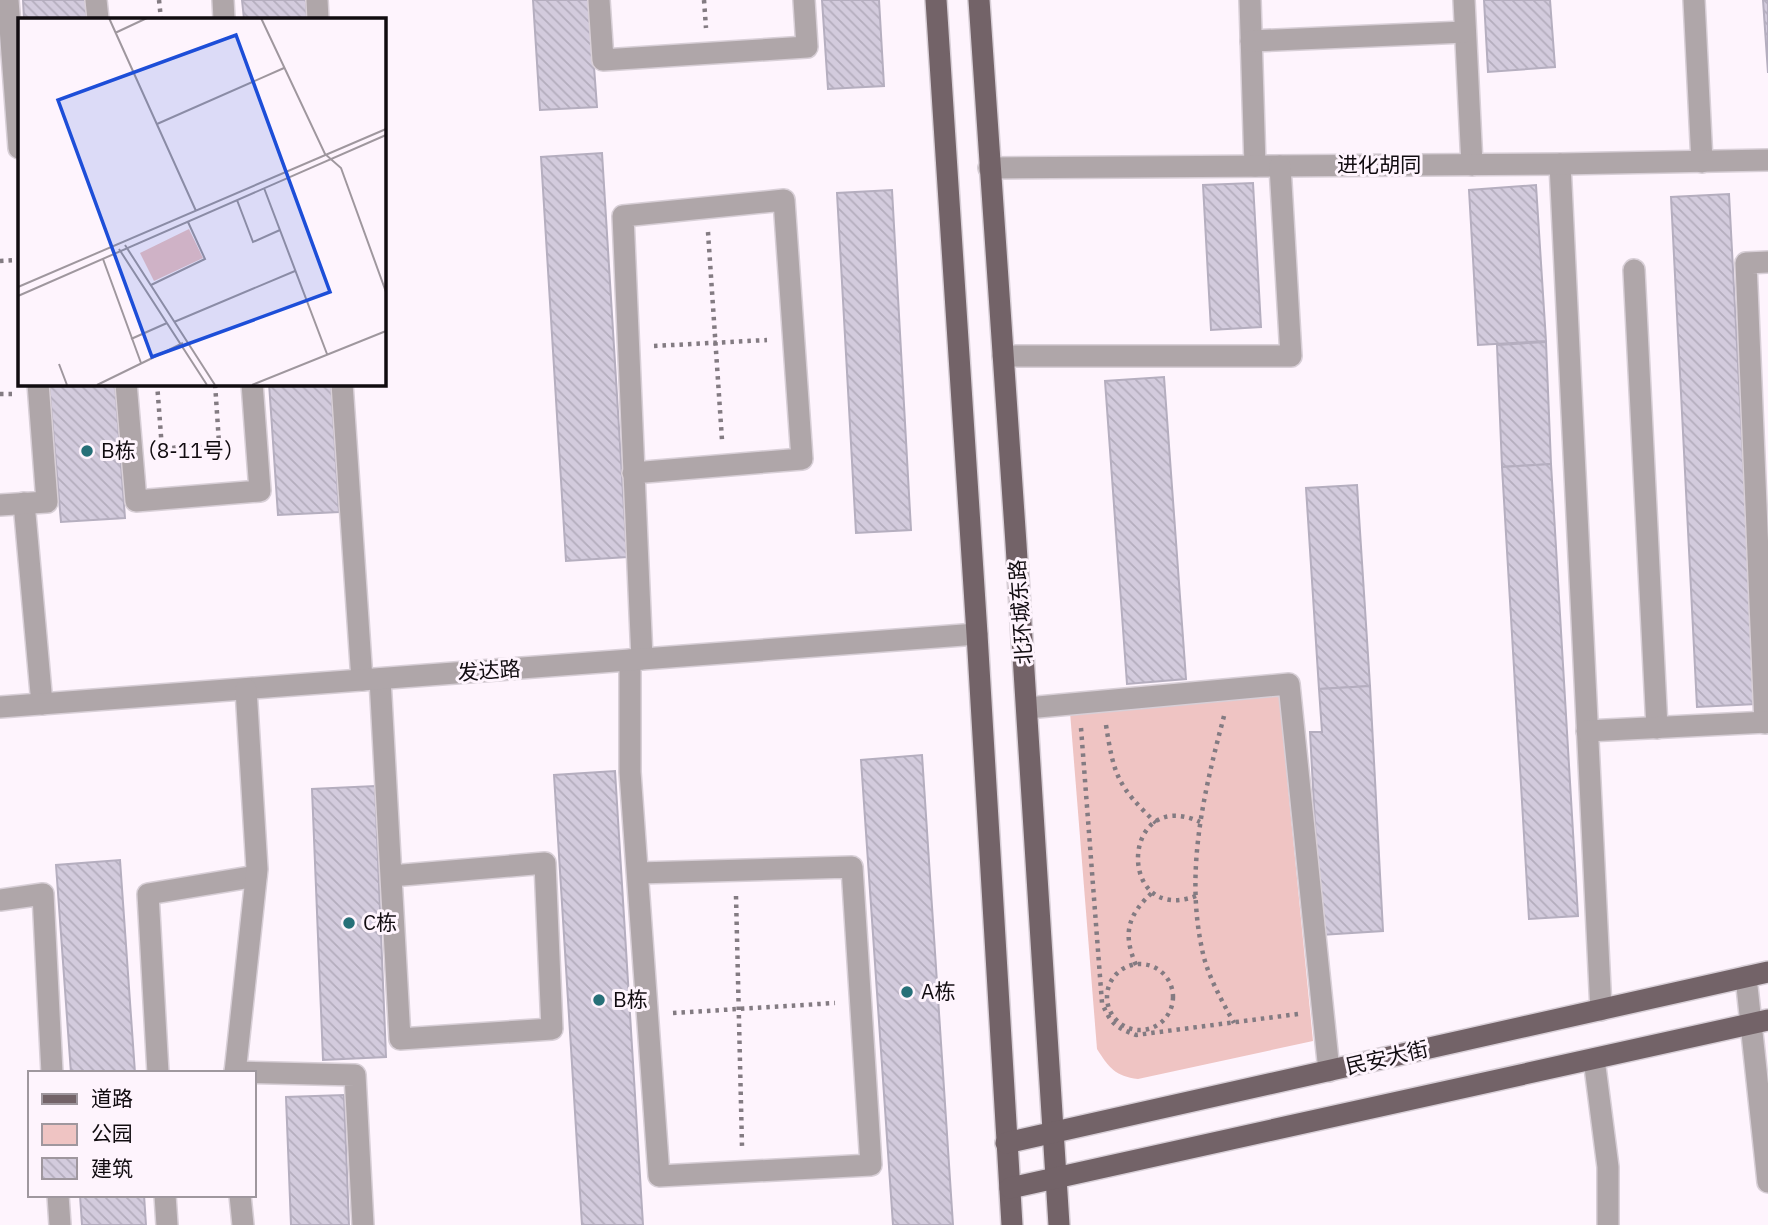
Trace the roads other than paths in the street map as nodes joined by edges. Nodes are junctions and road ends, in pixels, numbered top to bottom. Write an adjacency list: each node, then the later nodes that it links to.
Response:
1 (8, 0): 17 (street)
2 (96, 0): 12 (street)
3 (223, 0): 13 (street)
4 (317, 0): 14 (street)
5 (599, 0): 6 (street)
6 (804, 0)
7 (936, 0): 35 (main road)
8 (979, 0): 24 (main road, 北环城东路)
9 (1250, 0): 16 (street)
10 (1464, 0): 15 (street)
11 (1695, 0): 19 (street)
12 (98, 18)
13 (224, 18)
14 (318, 18)
15 (1465, 32): 16 (street); 21 (street)
16 (1251, 41): 22 (street)
17 (18, 135)
18 (1768, 160): 19 (street, 进化胡同)
19 (1702, 162): 20 (street, 进化胡同)
20 (1560, 164): 21 (street, 进化胡同); 44 (street)
21 (1472, 165): 23 (street, 进化胡同)
22 (1255, 166): 23 (street, 进化胡同); 24 (street, 进化胡同)
23 (1280, 166): 27 (street)
24 (989, 168): 27 (main road, 北环城东路)
25 (1768, 262): 42 (street)
26 (1634, 270): 43 (street)
27 (1003, 356): 41 (main road, 北环城东路)
28 (38, 385): 33 (street)
29 (126, 385): 30 (street)
30 (252, 385)
31 (342, 385): 37 (street)
32 (633, 472): 32 (street); 36 (street)
33 (24, 503): 34 (street); 39 (street)
34 (0, 505)
35 (977, 634): 36 (street, 发达路); 60 (main road)
36 (636, 660): 37 (street, 发达路); 45 (street)
37 (371, 679): 38 (street, 发达路); 47 (street)
38 (246, 688): 39 (street, 发达路); 46 (street)
39 (42, 704): 40 (street, 发达路)
40 (0, 707)
41 (1027, 708): 57 (street); 59 (main road, 北环城东路)
42 (1767, 722): 43 (street)
43 (1657, 728): 44 (street)
44 (1587, 732): 51 (street)
45 (638, 873): 45 (street)
46 (256, 876): 55 (street); 56 (street)
47 (391, 876): 47 (street)
48 (0, 900): 54 (street)
49 (1768, 972): 50 (main road, 民安大街)
50 (1746, 977): 51 (main road, 民安大街); 52 (street)
51 (1601, 1010): 57 (main road, 民安大街)
52 (1759, 1022): 53 (main road); 62 (street)
53 (1594, 1059): 61 (main road); 73 (street)
54 (52, 1071)
55 (158, 1071)
56 (234, 1071)
57 (1329, 1071): 59 (main road, 民安大街)
58 (256, 1073): 70 (street)
59 (1054, 1132): 60 (main road, 民安大街); 61 (main road, 北环城东路)
60 (1006, 1143): 63 (main road)
61 (1056, 1177): 63 (main road); 72 (main road, 北环城东路)
62 (1768, 1182)
63 (1010, 1188): 71 (main road)
64 (58, 1197): 67 (street)
65 (165, 1197): 68 (street)
66 (240, 1197): 69 (street)
67 (60, 1225)
68 (167, 1225)
69 (243, 1225)
70 (363, 1225)
71 (1012, 1225)
72 (1059, 1225)
73 (1608, 1225)

